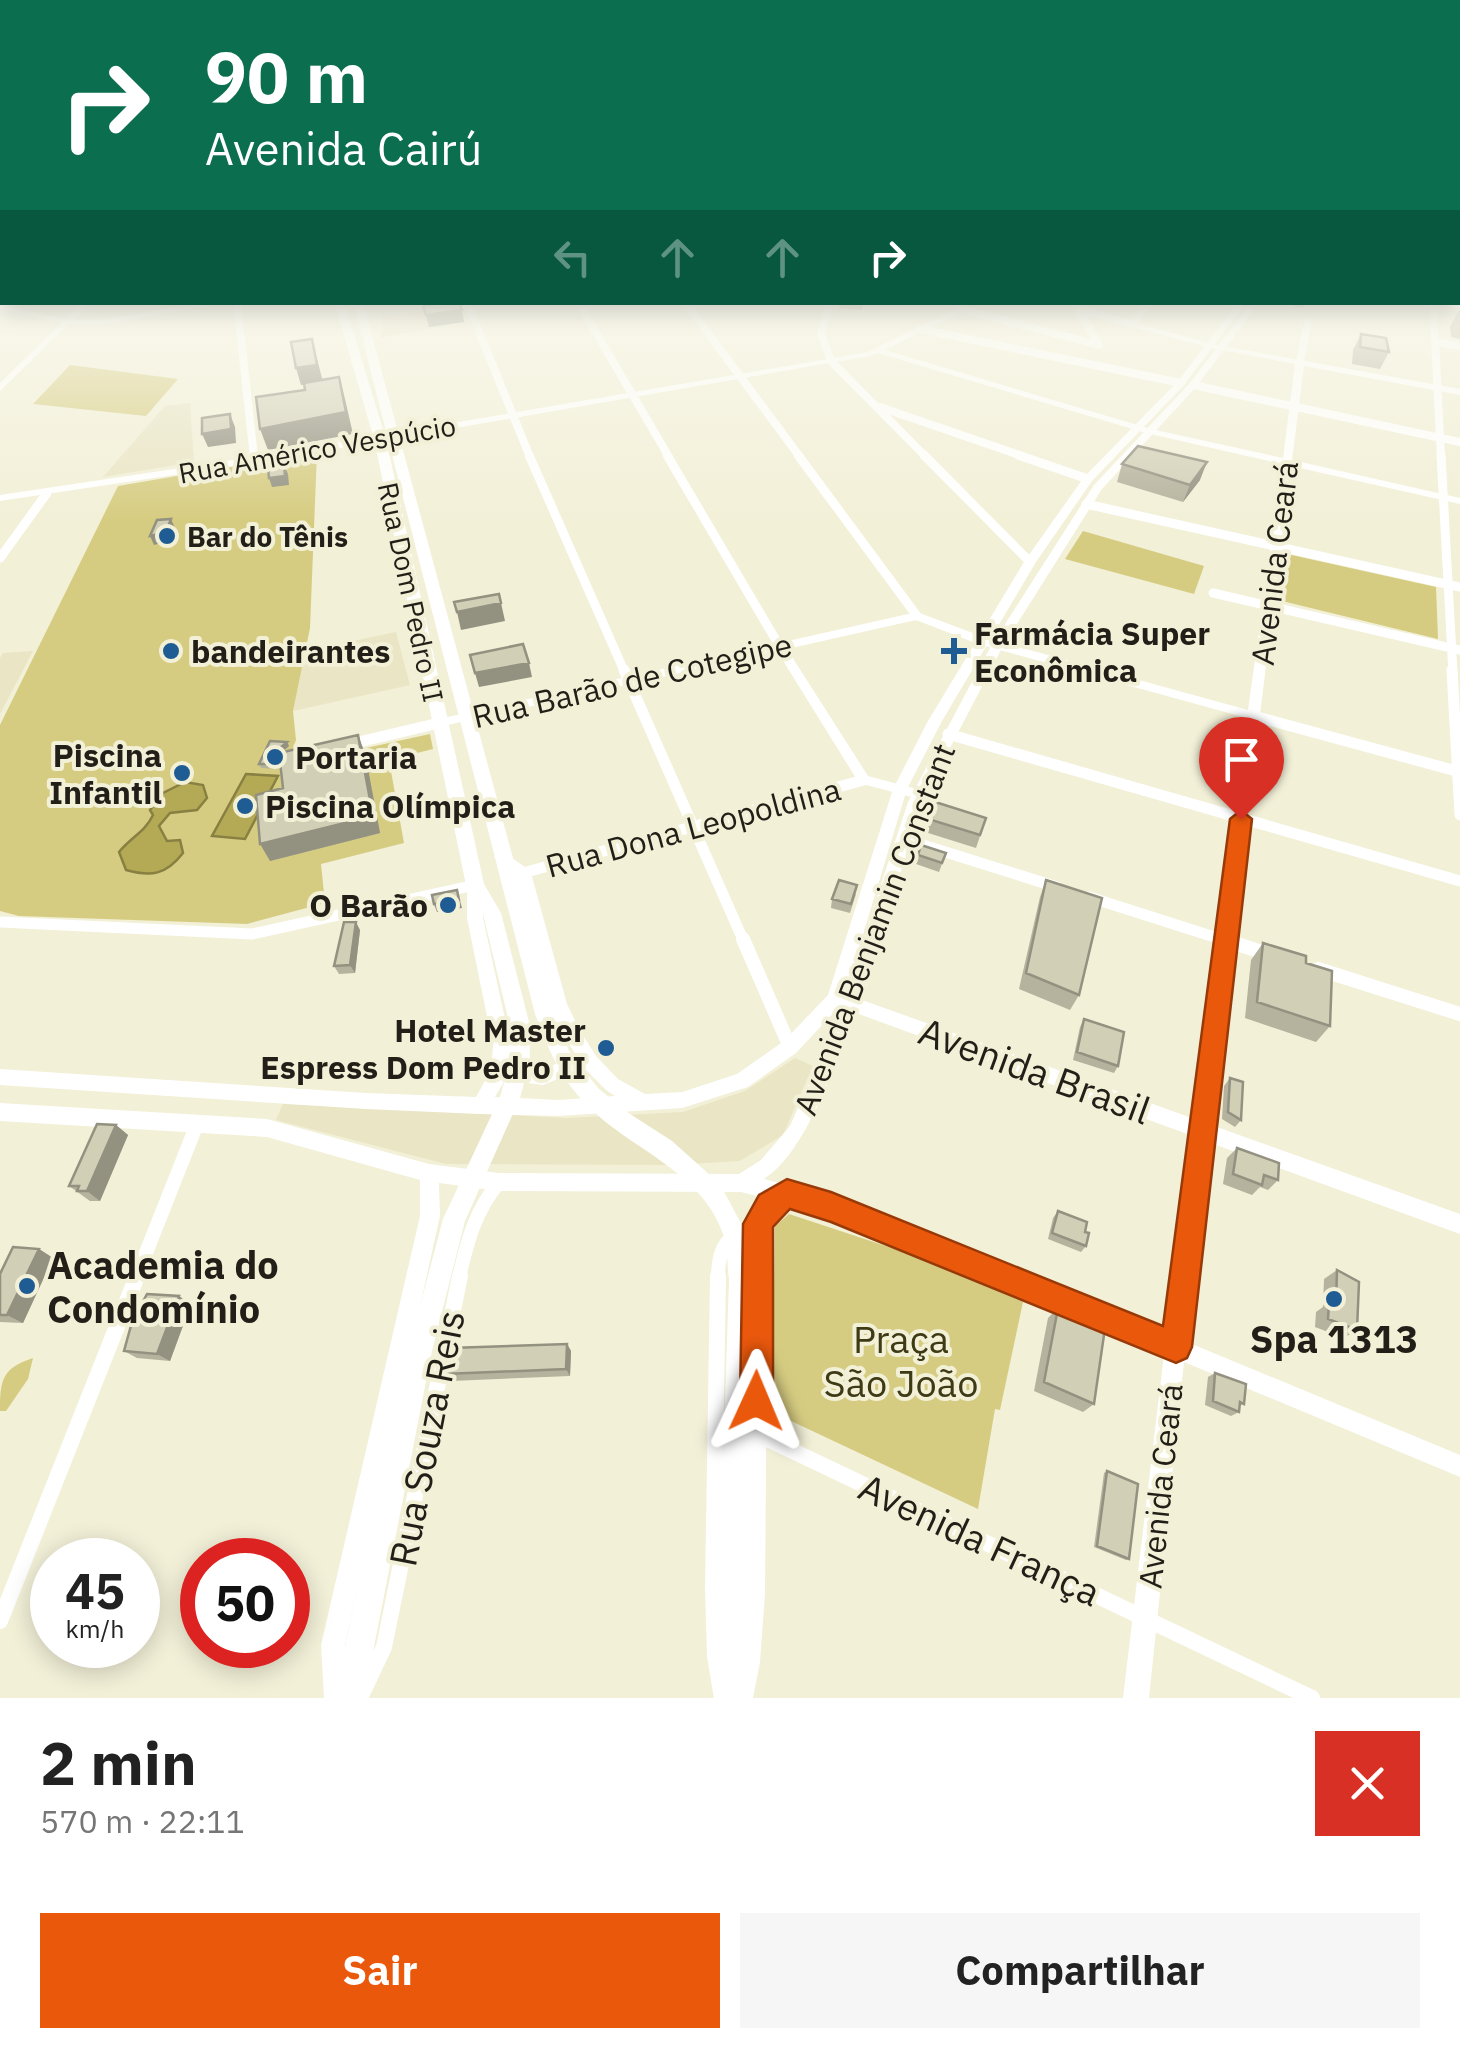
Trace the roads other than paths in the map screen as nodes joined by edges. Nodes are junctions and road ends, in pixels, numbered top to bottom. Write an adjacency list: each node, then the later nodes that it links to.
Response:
1 (25, 363): 20 (street)
2 (244, 363): 33 (street)
3 (361, 363): 30 (main road, Rua Dom Pedro II)
4 (372, 363): 30 (main road, Rua Dom Pedro II)
5 (491, 363): 26 (street)
6 (614, 363): 23 (street)
7 (730, 363): 17 (street)
8 (817, 363): 17 (street, Rua Américo Vespúcio)
9 (833, 363): 24 (street)
10 (912, 363): 28 (street)
11 (1085, 363): 18 (street)
12 (1197, 363): 18 (main road, Avenida Benjamin Constant)
13 (1211, 363): 19 (main road, Avenida Benjamin Constant)
14 (1300, 363): 25 (street, Avenida Ceará)
15 (1311, 363): 21 (street)
16 (1436, 363): 21 (street)
17 (739, 376): 23 (street, Rua Américo Vespúcio); 48 (street)
18 (1180, 383): 28 (main road, Avenida Benjamin Constant)
19 (1193, 386): 25 (street); 28 (main road, Avenida Benjamin Constant)
20 (0, 388)
21 (1438, 388): 22 (street); 31 (street)
22 (1460, 392)
23 (634, 396): 26 (street, Rua Américo Vespúcio); 51 (street)
24 (876, 406): 27 (street); 29 (street)
25 (1294, 407): 31 (street); 34 (street, Avenida Ceará)
26 (512, 416): 30 (street, Rua Américo Vespúcio); 53 (street)
27 (925, 422): 29 (street); 35 (street)
28 (1140, 431): 34 (street); 35 (main road, Avenida Benjamin Constant); 39 (main road, Avenida Benjamin Constant)
29 (905, 434): 43 (street)
30 (388, 438): 33 (street, Rua Américo Vespúcio); 55 (main road, Rua Dom Pedro II); 56 (main road, Rua Dom Pedro II)
31 (1442, 438): 32 (street); 38 (street)
32 (1460, 442)
33 (254, 460): 36 (street, Rua Américo Vespúcio)
34 (1287, 465): 38 (street); 41 (street, Avenida Ceará)
35 (1088, 479): 43 (main road, Avenida Benjamin Constant)
36 (47, 493): 37 (street, Rua Américo Vespúcio); 42 (street)
37 (0, 498)
38 (1446, 501): 40 (street); 44 (street)
39 (1086, 504): 41 (street); 50 (main road, Avenida Benjamin Constant)
40 (1460, 504)
41 (1276, 546): 44 (street); 47 (street, Avenida Ceará)
42 (0, 558)
43 (1030, 562): 49 (main road, Avenida Benjamin Constant)
44 (1447, 584): 45 (street); 52 (street)
45 (1460, 587)
46 (1212, 593): 47 (street)
47 (1268, 606): 52 (street); 54 (street, Avenida Ceará)
48 (917, 616): 49 (street); 51 (street, Rua Barão de Cotegipe)
49 (982, 642): 50 (street); 61 (main road, Avenida Benjamin Constant)
50 (997, 646): 54 (street); 57 (main road, Avenida Benjamin Constant)
51 (780, 648): 53 (street, Rua Barão de Cotegipe); 60 (street)
52 (1455, 649): 59 (street)
53 (630, 681): 55 (street, Rua Barão de Cotegipe); 65 (street)
54 (1254, 716): 59 (street); 64 (street, Avenida Ceará)
55 (468, 717): 56 (street, Rua Barão de Cotegipe); 67 (main road, Rua Dom Pedro II)
56 (439, 723): 58 (street, Rua Barão de Cotegipe); 70 (main road, Rua Dom Pedro II)
57 (948, 734): 62 (main road, Avenida Benjamin Constant); 64 (street)
58 (326, 749)
59 (1459, 772): 63 (street)
60 (864, 780): 61 (street); 65 (street, Rua Dona Leopoldina)
61 (900, 790): 62 (street); 75 (main road, Avenida Benjamin Constant)
62 (919, 794): 66 (main road, Avenida Benjamin Constant)
63 (1460, 815)
64 (1241, 819): 69 (street); 72 (street, Avenida Ceará)
65 (694, 826): 68 (street, Rua Dona Leopoldina); 77 (street)
66 (904, 838): 72 (street); 75 (main road, Avenida Benjamin Constant)
67 (502, 857): 68 (main road); 101 (main road, Rua Dom Pedro II)
68 (522, 874): 78 (main road)
69 (1460, 881)
70 (475, 885): 71 (street); 79 (main road, Rua Dom Pedro II); 98 (main road, Rua Dom Pedro II)
71 (0, 922)
72 (1225, 940): 73 (street); 85 (street, Avenida Ceará)
73 (1279, 957)
74 (1297, 963): 76 (street)
75 (843, 1001): 77 (main road, Avenida Benjamin Constant); 85 (main road, Avenida Brasil); 88 (main road, Avenida Benjamin Constant)
76 (1460, 1014)
77 (790, 1046): 81 (main road, Avenida Benjamin Constant)
78 (586, 1058): 79 (main road); 81 (main road)
79 (500, 1071): 82 (main road)
80 (0, 1077): 82 (main road, Avenida Benjamin Constant)
81 (644, 1103): 82 (main road, Avenida Benjamin Constant)
82 (480, 1106)
83 (0, 1112): 84 (main road)
84 (197, 1124): 86 (main road); 96 (street)
85 (1200, 1130): 91 (main road, Avenida Brasil); 92 (main road, Avenida Ceará)
86 (429, 1172): 87 (main road); 97 (main road, Rua Souza Reis)
87 (499, 1182): 88 (main road); 99 (street, Rua Souza Reis)
88 (741, 1183): 89 (main road)
89 (787, 1194): 90 (main road); 92 (main road)
90 (758, 1224): 93 (main road); 100 (street)
91 (1460, 1224)
92 (1176, 1347): 94 (main road); 95 (main road, Avenida Ceará)
93 (755, 1433): 95 (street, Avenida França); 102 (main road)
94 (1460, 1466)
95 (1146, 1616): 103 (main road, Avenida Ceará); 104 (street, Avenida França)
96 (0, 1621)
97 (337, 1698)
98 (348, 1698)
99 (360, 1698)
100 (722, 1698)
101 (730, 1698)
102 (740, 1698)
103 (1136, 1698)
104 (1312, 1698)

